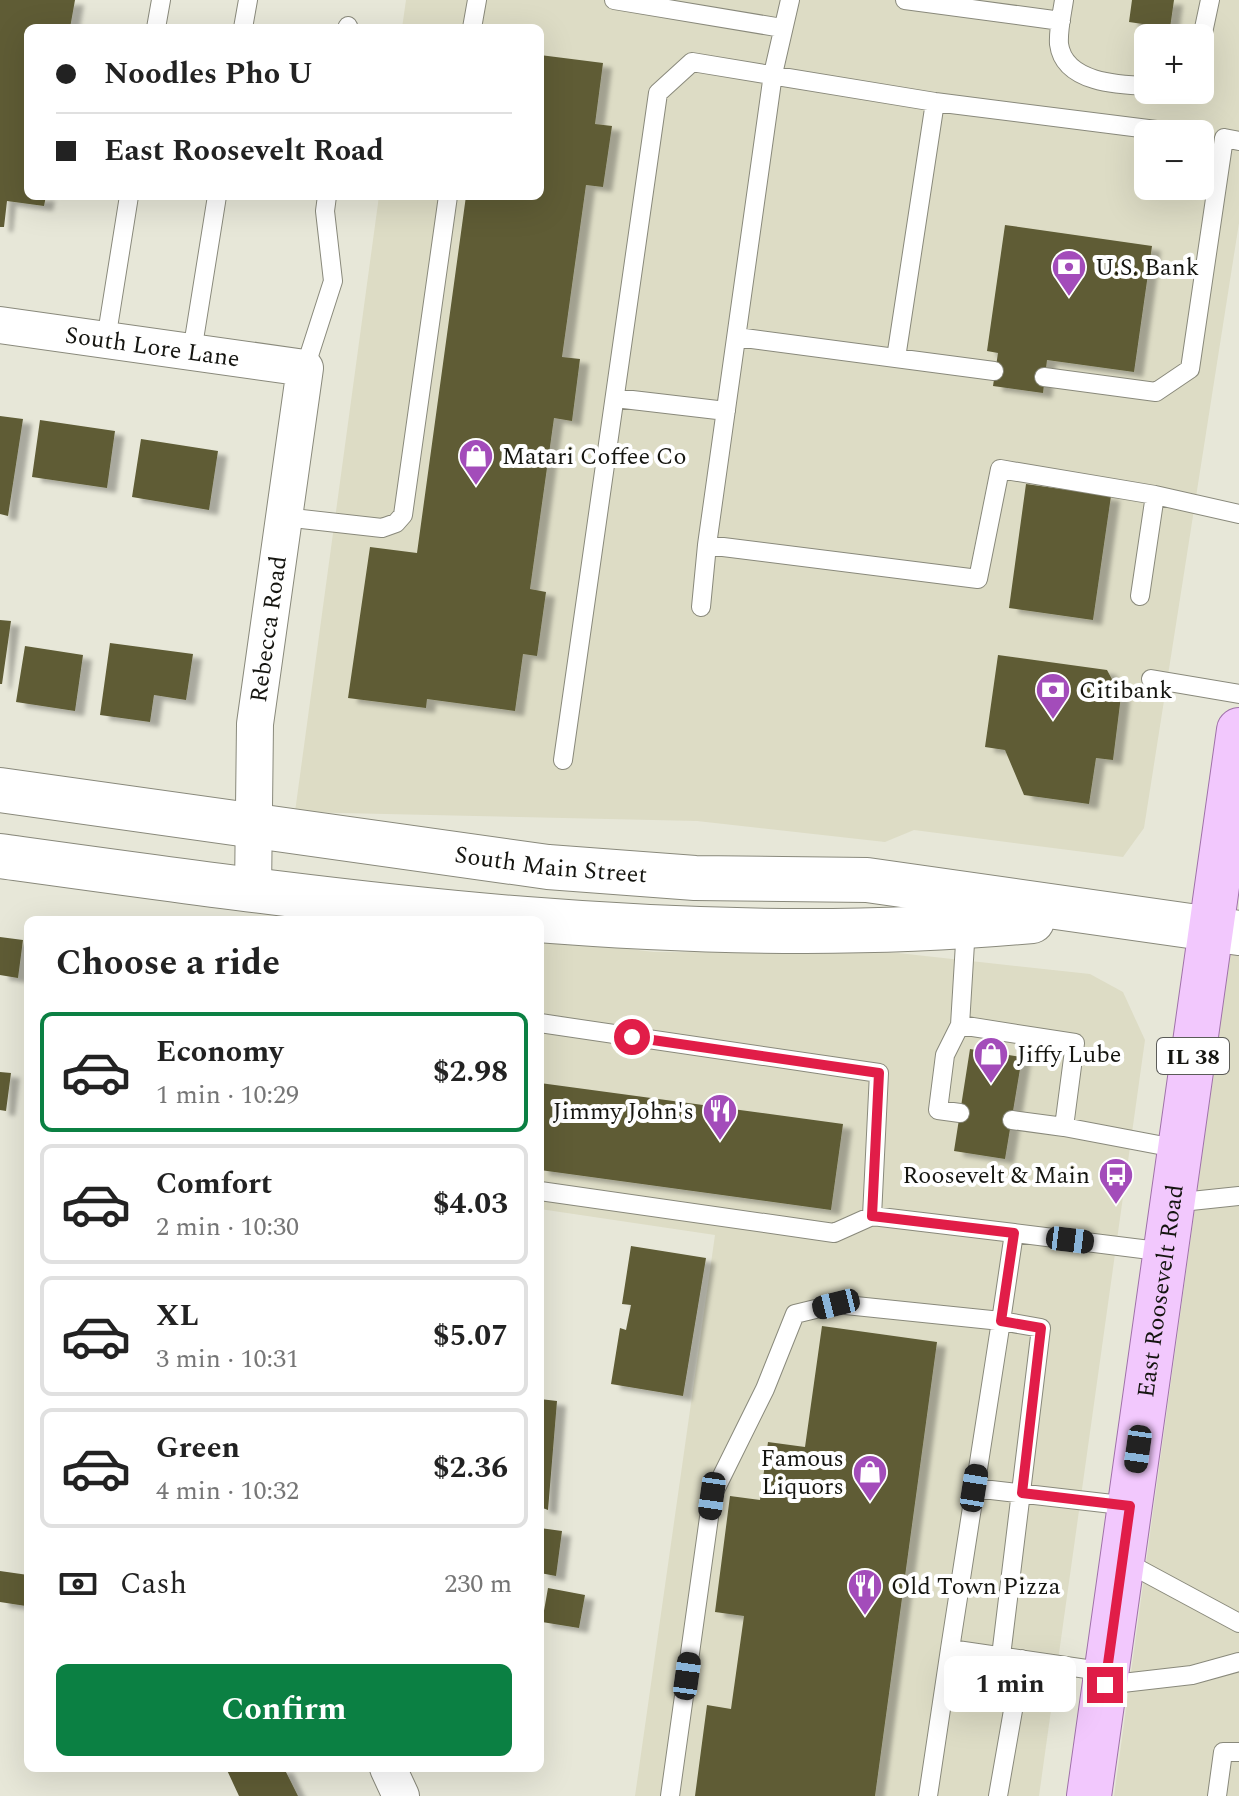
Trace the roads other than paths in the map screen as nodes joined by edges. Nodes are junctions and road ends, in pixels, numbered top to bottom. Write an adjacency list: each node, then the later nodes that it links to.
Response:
1 (161, 0): 10 (lane)
2 (248, 0): 11 (lane)
3 (477, 0): 12 (lane)
4 (614, 0): 14 (lane)
5 (790, 0): 14 (lane)
6 (905, 0): 9 (lane)
7 (1064, 0): 9 (lane)
8 (1210, 0): 13 (lane)
9 (1061, 21): 16 (lane)
10 (157, 24)
11 (244, 24)
12 (473, 24)
13 (1205, 24)
14 (782, 28): 15 (lane)
15 (773, 74): 17 (lane); 25 (lane); 32 (lane)
16 (1134, 85)
17 (935, 102): 18 (lane); 28 (lane)
18 (1134, 127)
19 (1231, 140): 31 (lane)
20 (128, 200): 26 (lane)
21 (216, 200): 27 (lane)
22 (326, 200): 29 (lane)
23 (447, 200): 36 (lane)
24 (0, 325): 26 (street, South Lore Lane)
25 (737, 337): 28 (lane); 33 (lane)
26 (106, 340): 27 (street, South Lore Lane)
27 (192, 352): 29 (street, South Lore Lane)
28 (896, 358): 30 (lane)
29 (305, 368): 36 (street, Rebecca Road)
30 (994, 371)
31 (1044, 377)
32 (615, 398): 33 (lane); 43 (lane)
33 (726, 411): 37 (lane)
34 (1155, 495): 35 (lane); 37 (lane); 38 (lane)
35 (1239, 514)
36 (284, 517): 45 (street, Rebecca Road)
37 (707, 545): 39 (lane)
38 (1140, 596)
39 (701, 607)
40 (1151, 679): 41 (lane)
41 (1239, 694)
42 (1239, 730): 52 (main road, IL 38)
43 (563, 760)
44 (0, 790): 45 (street, South Main Street)
45 (251, 824): 47 (street, Rebecca Road); 48 (street, South Main Street)
46 (0, 856): 47 (street, South Main Street)
47 (253, 898): 49 (street, South Main Street)
48 (1103, 914): 51 (street, South Main Street); 52 (street, South Main Street)
49 (486, 916)
50 (544, 921): 51 (street, South Main Street)
51 (966, 927): 54 (lane)
52 (1225, 931): 58 (main road, East Roosevelt Road / IL 38)
53 (544, 1024): 62 (lane)
54 (960, 1025): 55 (lane); 57 (lane)
55 (960, 1113)
56 (1012, 1120): 57 (lane)
57 (1064, 1127): 58 (lane)
58 (1180, 1149): 61 (main road, East Roosevelt Road / IL 38)
59 (544, 1192): 62 (lane)
60 (1239, 1196): 61 (lane)
61 (1172, 1203): 64 (main road, East Roosevelt Road / IL 38)
62 (872, 1216): 63 (lane)
63 (1014, 1233): 64 (lane); 65 (lane)
64 (1166, 1252): 68 (main road, East Roosevelt Road / IL 38)
65 (1001, 1321): 66 (lane); 67 (lane); 79 (lane)
66 (974, 1488): 67 (lane); 71 (lane)
67 (1022, 1493): 68 (lane); 72 (lane)
68 (1130, 1506): 69 (main road, East Roosevelt Road / IL 38)
69 (1122, 1560): 70 (lane); 75 (main road, East Roosevelt Road / IL 38)
70 (1239, 1623)
71 (950, 1649): 72 (lane); 80 (lane)
72 (1001, 1656): 73 (lane)
73 (1022, 1659): 75 (lane); 81 (lane)
74 (1239, 1662): 75 (lane)
75 (1106, 1678): 82 (main road, East Roosevelt Road / IL 38)
76 (1239, 1752): 83 (lane)
77 (390, 1772): 78 (street)
78 (401, 1796)
79 (670, 1796)
80 (928, 1796)
81 (998, 1796)
82 (1089, 1796)
83 (1217, 1796)

